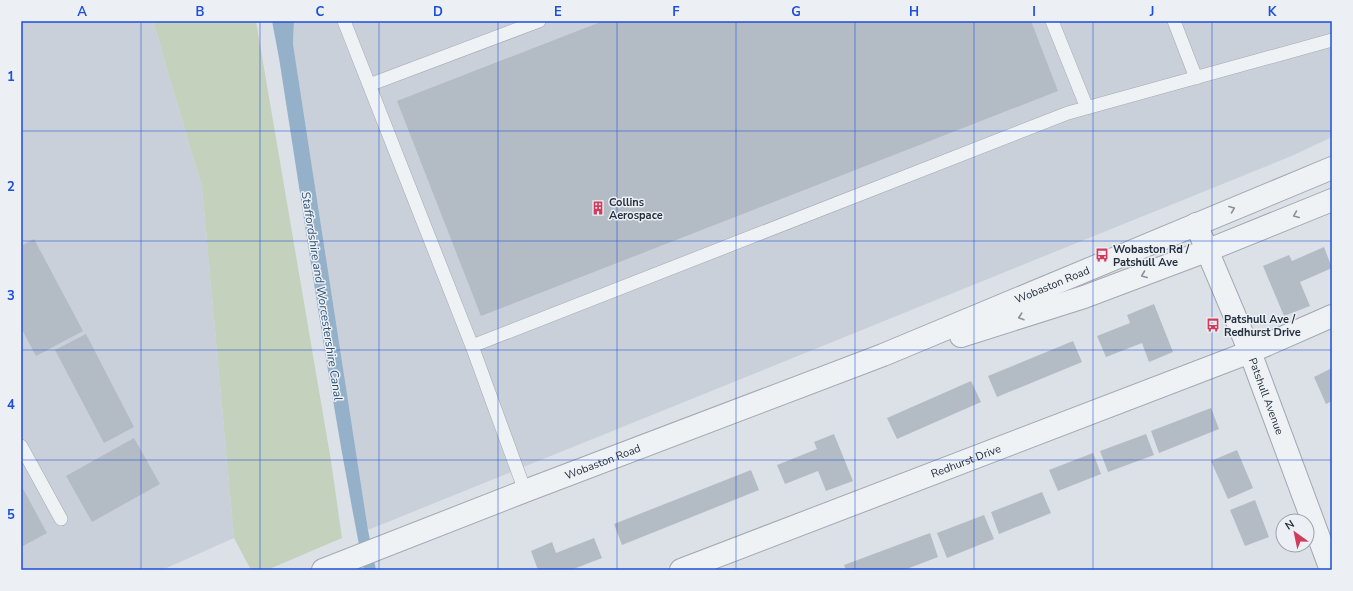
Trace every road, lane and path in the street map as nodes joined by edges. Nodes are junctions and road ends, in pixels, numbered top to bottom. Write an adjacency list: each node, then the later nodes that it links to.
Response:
1 (344, 21): 7 (lane)
2 (539, 21): 7 (lane)
3 (1052, 21): 8 (lane)
4 (1174, 21): 6 (lane)
5 (1332, 40): 6 (lane)
6 (1196, 78): 8 (lane)
7 (369, 85): 14 (lane)
8 (1087, 108): 14 (lane)
9 (1332, 168): 11 (street, Wobaston Road, one-way to 9)
10 (1332, 200): 12 (street, Wobaston Road, one-way to 12)
11 (1196, 224): 12 (street, Patshull Avenue); 16 (street, Wobaston Road)
12 (1206, 251): 15 (street, Patshull Avenue); 16 (street, Wobaston Road, one-way to 16)
13 (1332, 316): 15 (street, Redhurst Drive)
14 (472, 346): 18 (lane)
15 (1250, 352): 21 (street, Redhurst Drive); 22 (street, Patshull Avenue)
16 (883, 355): 18 (street, Wobaston Road)
17 (21, 446): 19 (lane)
18 (525, 491): 20 (street, Wobaston Road)
19 (61, 519)
20 (323, 570)
21 (681, 570)
22 (1331, 570)

